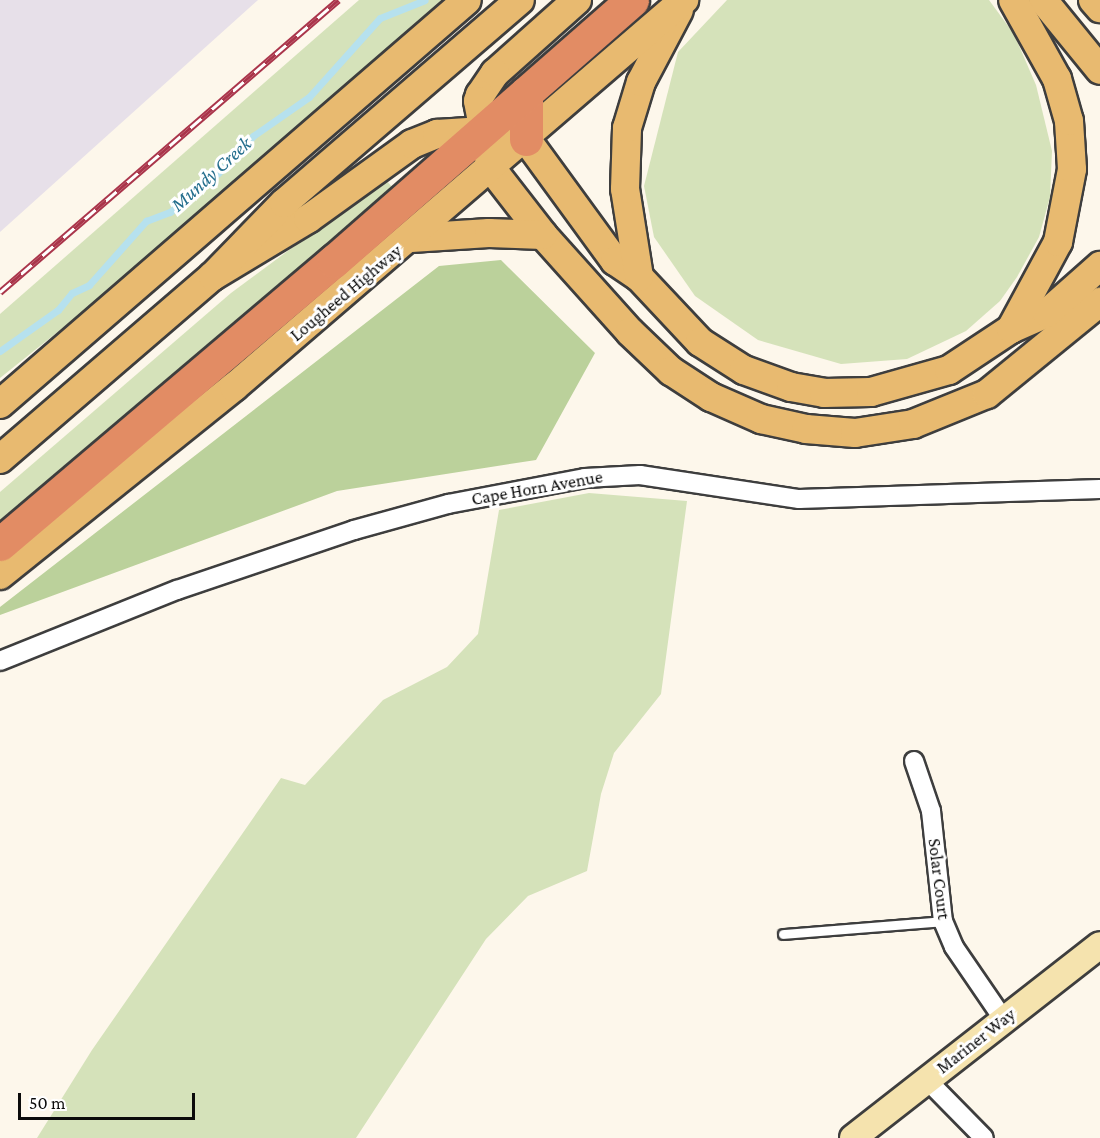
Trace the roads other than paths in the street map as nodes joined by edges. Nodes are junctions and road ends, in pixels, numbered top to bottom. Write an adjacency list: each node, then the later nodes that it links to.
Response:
1 (467, 0): 22 (main road)
2 (520, 0): 18 (main road)
3 (577, 0): 12 (main road)
4 (632, 0): 11 (highway)
5 (684, 0): 13 (main road, Lougheed Highway); 19 (main road)
6 (1013, 0): 21 (main road)
7 (1043, 0): 10 (main road)
8 (1093, 0): 9 (main road)
9 (1100, 8)
10 (1100, 70)
11 (526, 93): 12 (highway); 13 (highway)
12 (483, 130): 13 (main road); 14 (main road); 18 (main road); 25 (highway)
13 (526, 139): 14 (main road, Lougheed Highway); 19 (main road)
14 (490, 168): 15 (main road); 16 (main road, Lougheed Highway)
15 (543, 235): 16 (main road); 20 (main road)
16 (411, 238): 26 (main road, Lougheed Highway)
17 (1100, 266): 21 (main road)
18 (213, 276): 23 (main road)
19 (639, 277): 21 (main road)
20 (1100, 302)
21 (1011, 329)
22 (0, 404)
23 (0, 459)
24 (1100, 489): 27 (street, Cape Horn Avenue)
25 (0, 544)
26 (0, 575)
27 (0, 661)
28 (914, 761): 29 (street, Solar Court)
29 (943, 921): 30 (lane); 32 (street, Solar Court)
30 (783, 934)
31 (1100, 945): 32 (main road, Mariner Way)
32 (1004, 1020): 33 (main road, Mariner Way)
33 (927, 1080): 34 (main road, Mariner Way); 35 (street)
34 (853, 1138)
35 (984, 1138)

